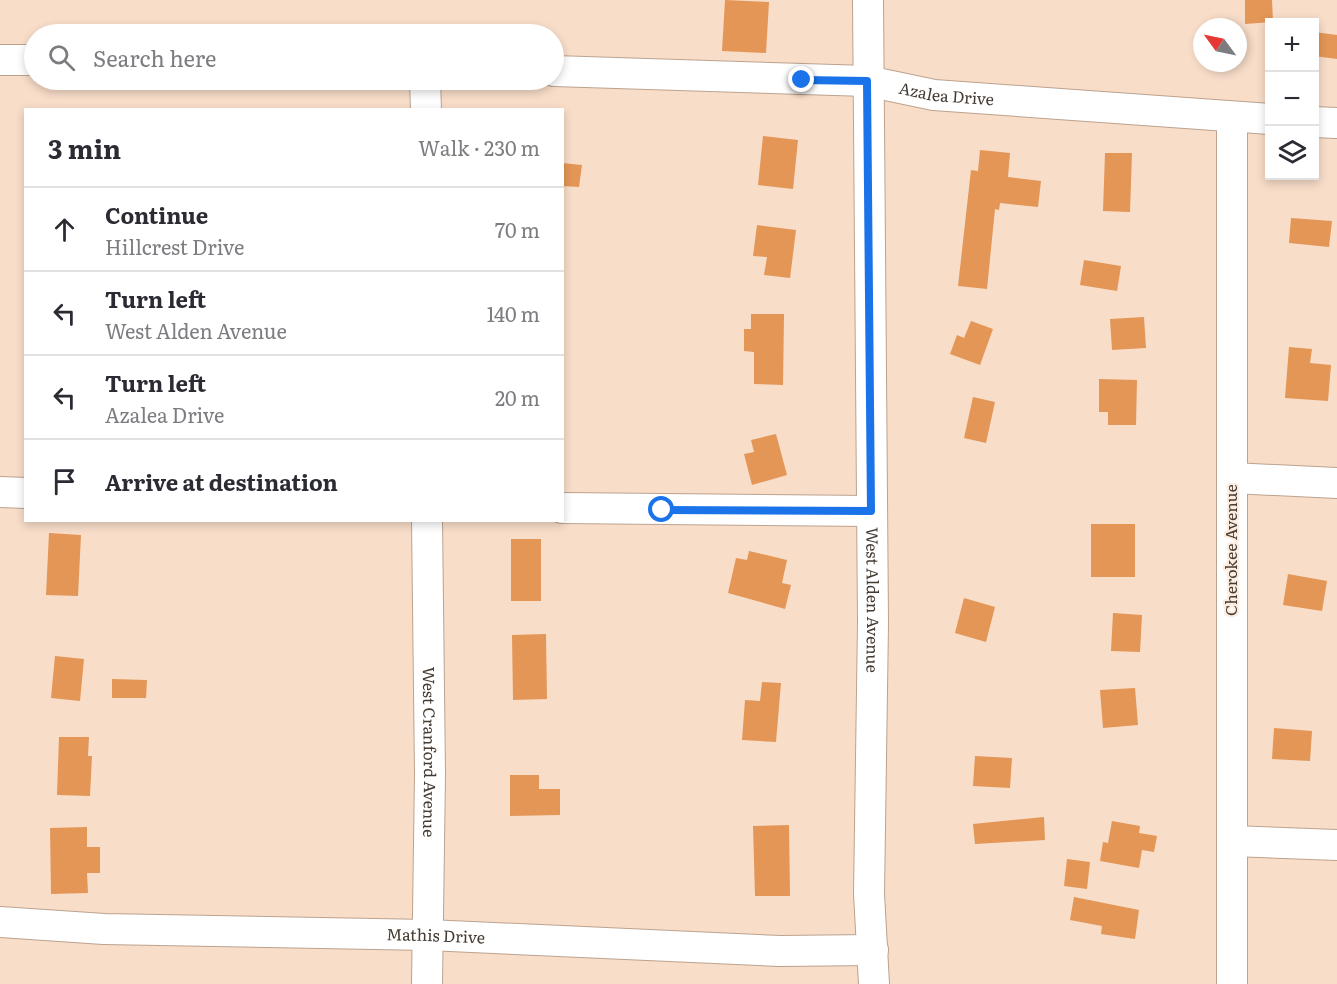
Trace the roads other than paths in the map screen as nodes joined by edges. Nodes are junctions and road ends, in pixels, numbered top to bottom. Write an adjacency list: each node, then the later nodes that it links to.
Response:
1 (868, 0): 5 (street, West Alden Avenue)
2 (0, 60): 3 (street)
3 (24, 60)
4 (564, 71): 5 (street, Azalea Drive)
5 (867, 81): 8 (street, Azalea Drive); 17 (street, West Alden Avenue)
6 (425, 90): 7 (street)
7 (426, 108)
8 (1232, 117): 9 (street, Azalea Drive); 12 (street, Cherokee Avenue)
9 (1265, 119)
10 (1319, 122): 11 (street)
11 (1337, 123)
12 (1232, 478): 13 (street); 19 (street, Cherokee Avenue)
13 (1337, 483)
14 (0, 492): 15 (street)
15 (24, 493)
16 (564, 508): 17 (street)
17 (871, 511): 23 (street, West Alden Avenue)
18 (427, 522): 22 (street, West Cranford Avenue)
19 (1233, 841): 20 (street); 26 (street, Cherokee Avenue)
20 (1337, 845)
21 (0, 922): 22 (street, Mathis Drive)
22 (428, 935): 23 (street, Mathis Drive); 24 (street, West Cranford Avenue)
23 (873, 950): 25 (street, West Alden Avenue)
24 (427, 984)
25 (874, 984)
26 (1232, 984)

